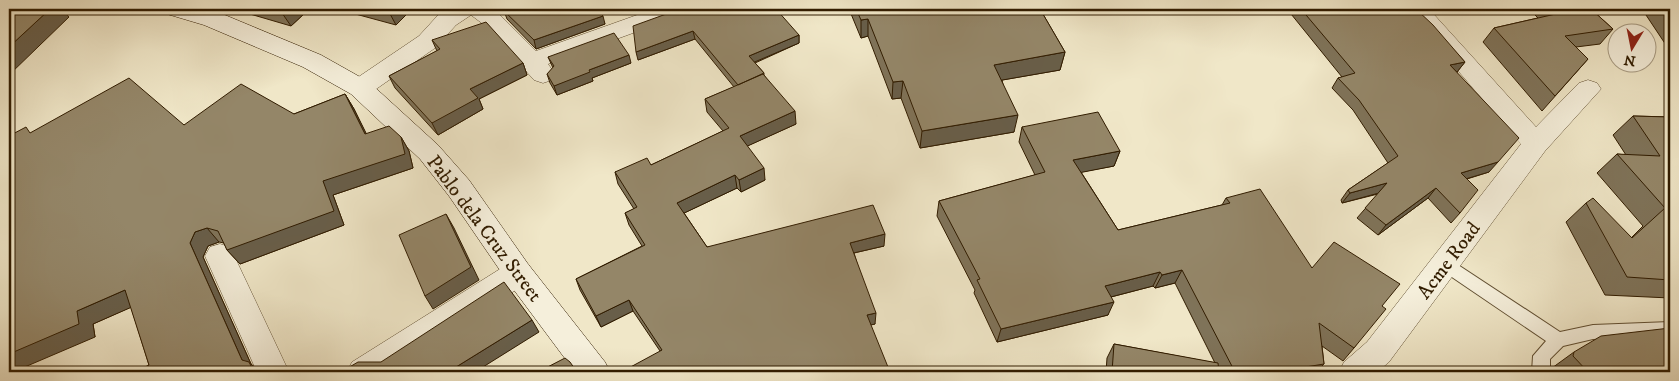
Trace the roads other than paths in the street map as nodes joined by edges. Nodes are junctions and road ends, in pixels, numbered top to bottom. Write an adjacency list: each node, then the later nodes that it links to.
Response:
1 (175, 9): 8 (street, Pablo dela Cruz Street)
2 (464, 9): 7 (street)
3 (678, 9): 6 (street)
4 (1416, 9): 10 (street)
5 (487, 15): 6 (street); 7 (street)
6 (621, 19)
7 (427, 42): 8 (street)
8 (360, 88): 13 (street, Pablo dela Cruz Street)
9 (1588, 89): 10 (street, Acme Road)
10 (1536, 144): 12 (street, Acme Road)
11 (220, 256): 16 (street)
12 (1446, 264): 15 (lane); 19 (street, Acme Road)
13 (518, 273): 17 (street); 18 (street, Pablo dela Cruz Street)
14 (1670, 329): 15 (lane)
15 (1558, 340): 20 (lane)
16 (274, 372)
17 (364, 372)
18 (594, 372)
19 (1355, 372)
20 (1541, 372)

